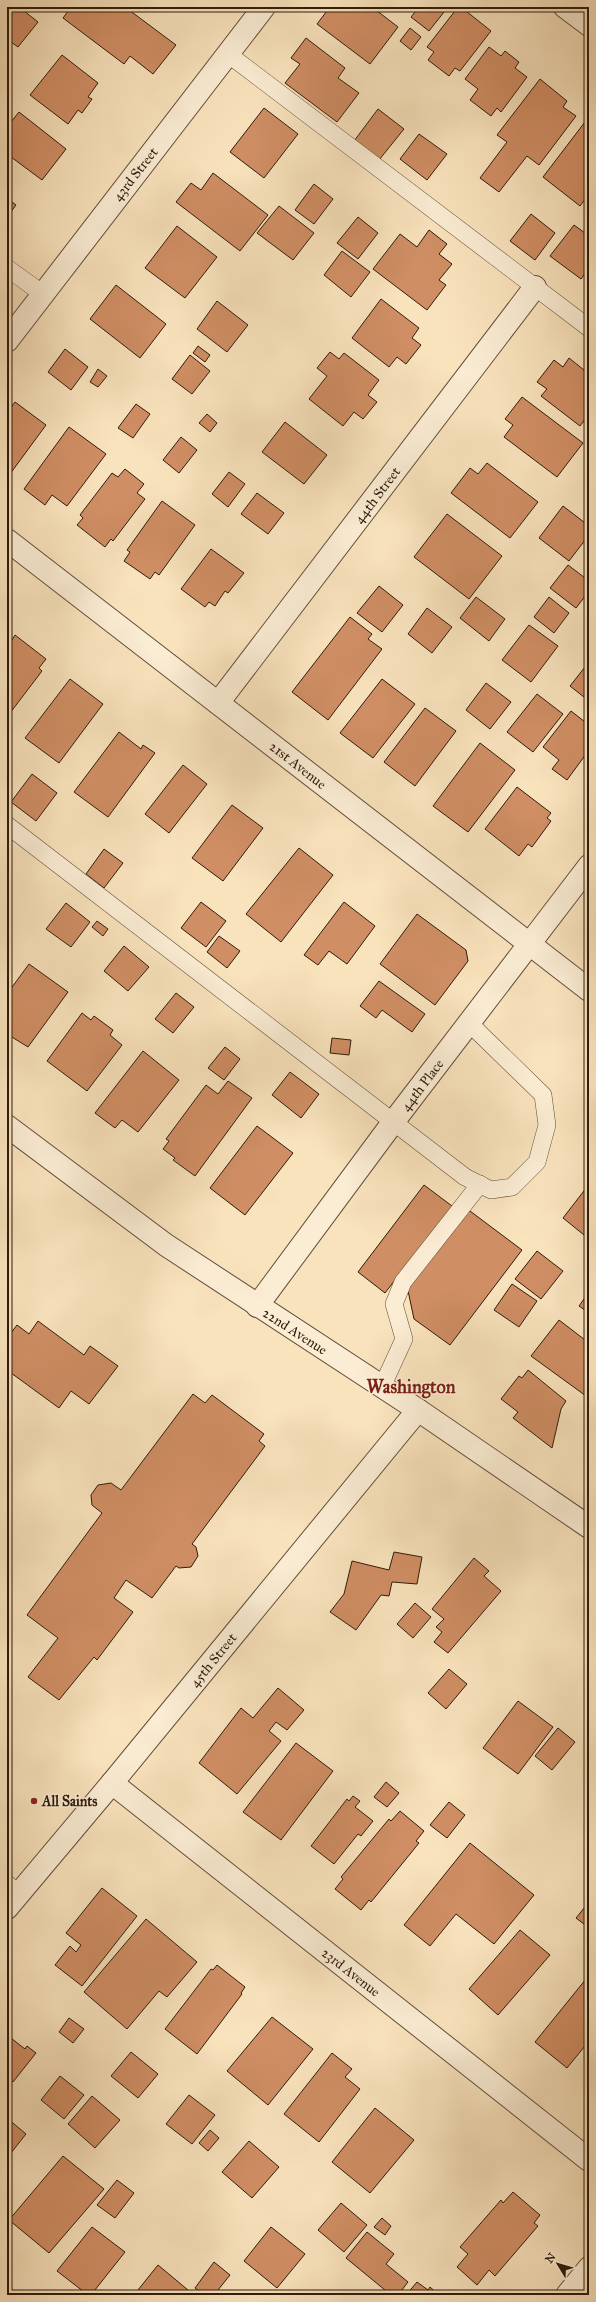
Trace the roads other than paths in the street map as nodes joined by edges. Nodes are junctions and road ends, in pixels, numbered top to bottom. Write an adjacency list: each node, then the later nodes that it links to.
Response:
1 (264, 7): 4 (street, 43rd Street)
2 (565, 7): 3 (street)
3 (589, 25)
4 (228, 54): 6 (lane); 7 (street, 43rd Street)
5 (7, 268): 7 (lane)
6 (535, 286): 8 (lane); 11 (street, 44th Street)
7 (43, 294): 9 (street, 43rd Street)
8 (589, 328)
9 (7, 341)
10 (7, 540): 11 (street, 21st Avenue)
11 (218, 703): 14 (street, 21st Avenue)
12 (7, 825): 17 (lane)
13 (589, 866): 14 (street, 44th Place)
14 (531, 944): 15 (street, 21st Avenue); 16 (street, 44th Place)
15 (589, 990)
16 (469, 1024): 17 (street, 44th Place); 19 (lane)
17 (394, 1121): 19 (lane); 20 (street, 44th Place)
18 (7, 1126): 20 (street, 22nd Avenue)
19 (480, 1184): 21 (lane)
20 (257, 1306): 21 (street, 22nd Avenue)
21 (382, 1387): 22 (street, 22nd Avenue)
22 (418, 1410): 23 (street, 22nd Avenue); 24 (street, 45th Street)
23 (587, 1521)
24 (112, 1783): 25 (street, 45th Street); 26 (street, 23rd Avenue)
25 (11, 1895)
26 (589, 2160)
27 (589, 2268): 28 (street)
28 (567, 2295)

